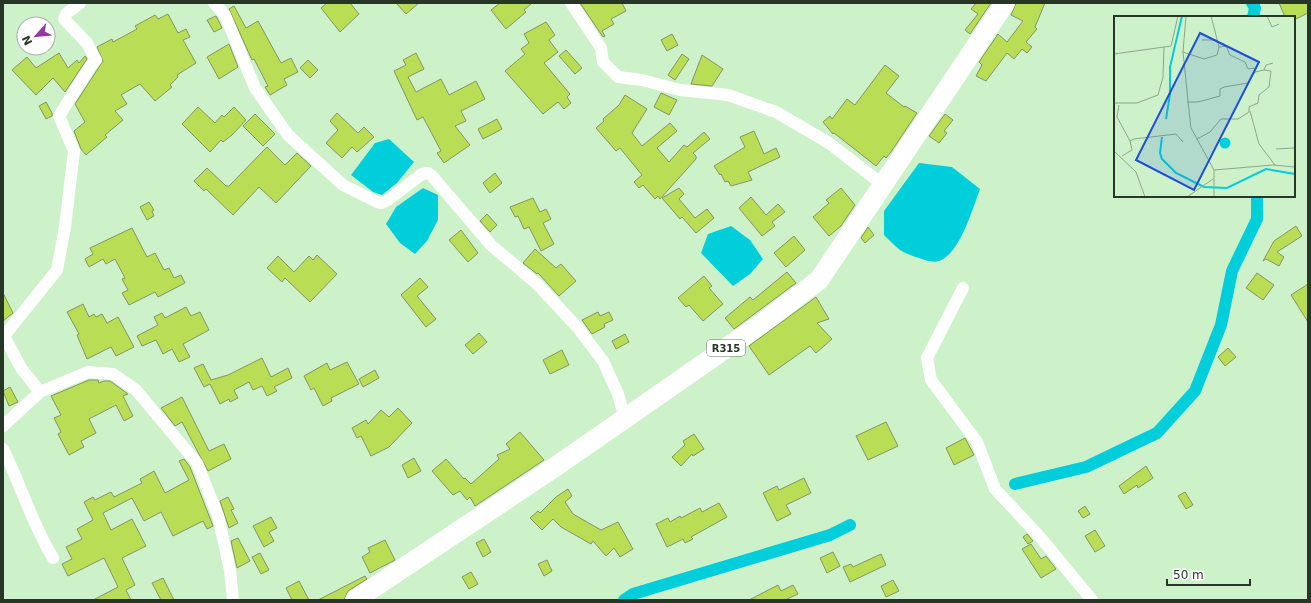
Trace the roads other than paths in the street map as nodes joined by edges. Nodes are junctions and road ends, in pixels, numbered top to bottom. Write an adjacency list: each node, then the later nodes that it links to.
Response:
1 (80, 3): 7 (street)
2 (214, 3): 8 (street)
3 (571, 3): 5 (street)
4 (1004, 3): 5 (main road, R315)
5 (882, 184): 8 (main road, R315)
6 (963, 288): 14 (street)
7 (40, 392): 9 (street); 12 (street)
8 (624, 419): 13 (main road, R315)
9 (3, 426)
10 (3, 449): 11 (street)
11 (53, 558)
12 (233, 600)
13 (355, 600)
14 (1092, 600)

